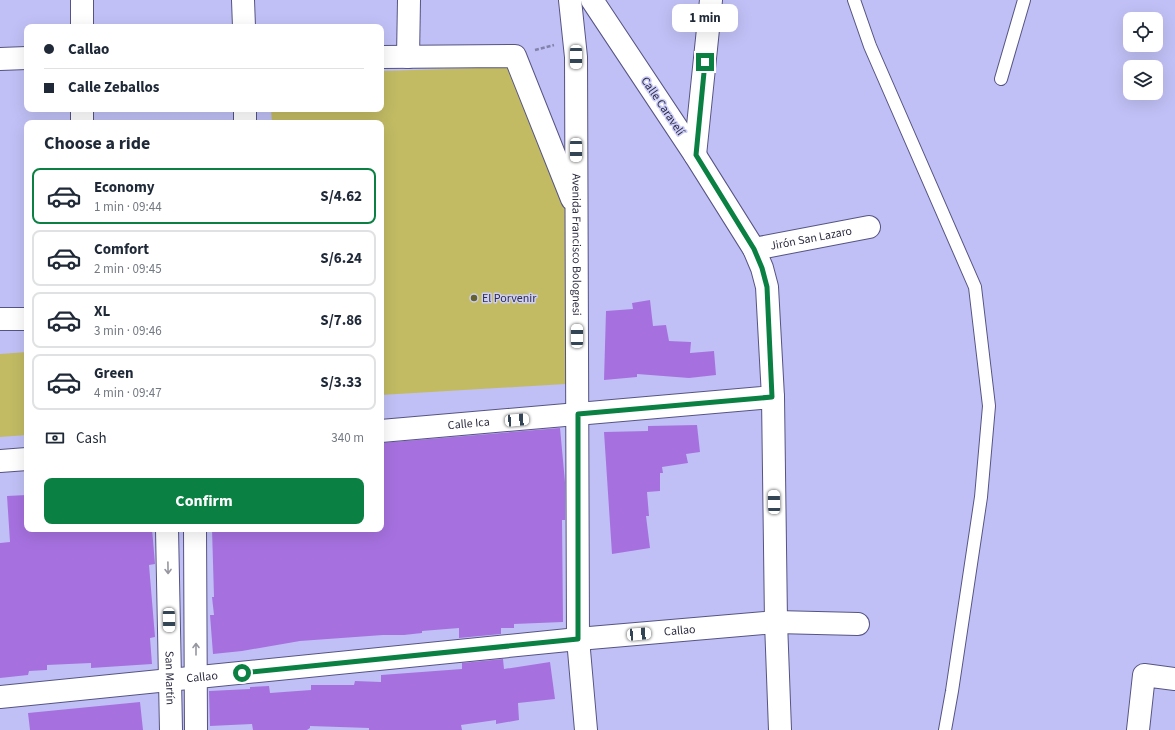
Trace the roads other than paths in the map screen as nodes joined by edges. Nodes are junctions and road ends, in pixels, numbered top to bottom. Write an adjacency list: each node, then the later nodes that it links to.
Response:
1 (82, 0): 9 (street)
2 (243, 0): 10 (street)
3 (409, 0): 12 (street)
4 (570, 0): 17 (street, Avenida Francisco Bolognesi)
5 (592, 0): 16 (street, Calle Caravelí)
6 (711, 0): 16 (street)
7 (854, 0): 40 (lane)
8 (1024, 0): 15 (lane)
9 (82, 24)
10 (244, 24)
11 (384, 57): 12 (street)
12 (408, 57): 17 (street)
13 (24, 58): 14 (street)
14 (0, 59)
15 (1001, 79)
16 (696, 155): 19 (street, Calle Caravelí)
17 (577, 211): 23 (street, Avenida Francisco Bolognesi)
18 (869, 227): 19 (street, Jirón San Lazaro)
19 (754, 249): 22 (street, Calle Caravelí)
20 (0, 319): 21 (street)
21 (24, 319)
22 (772, 397): 23 (street, Calle Ica); 29 (street, Calle Caravelí)
23 (578, 414): 24 (street, Calle Ica); 31 (street, Avenida Francisco Bolognesi)
24 (384, 431)
25 (24, 459): 26 (street)
26 (0, 461)
27 (167, 532): 34 (street, San Martín, one-way to 34)
28 (195, 532): 32 (street, one-way to 28)
29 (776, 622): 30 (street, Callao); 31 (street, Callao); 39 (street, Calle Caravelí)
30 (858, 624)
31 (578, 639): 32 (street, Callao); 38 (street, Avenida Francisco Bolognesi)
32 (196, 678): 34 (street, Callao); 37 (street)
33 (1175, 679): 41 (street)
34 (170, 680): 35 (street, Callao); 36 (street, San Martín)
35 (0, 697)
36 (171, 730)
37 (196, 730)
38 (586, 730)
39 (780, 730)
40 (945, 730)
41 (1138, 730)

